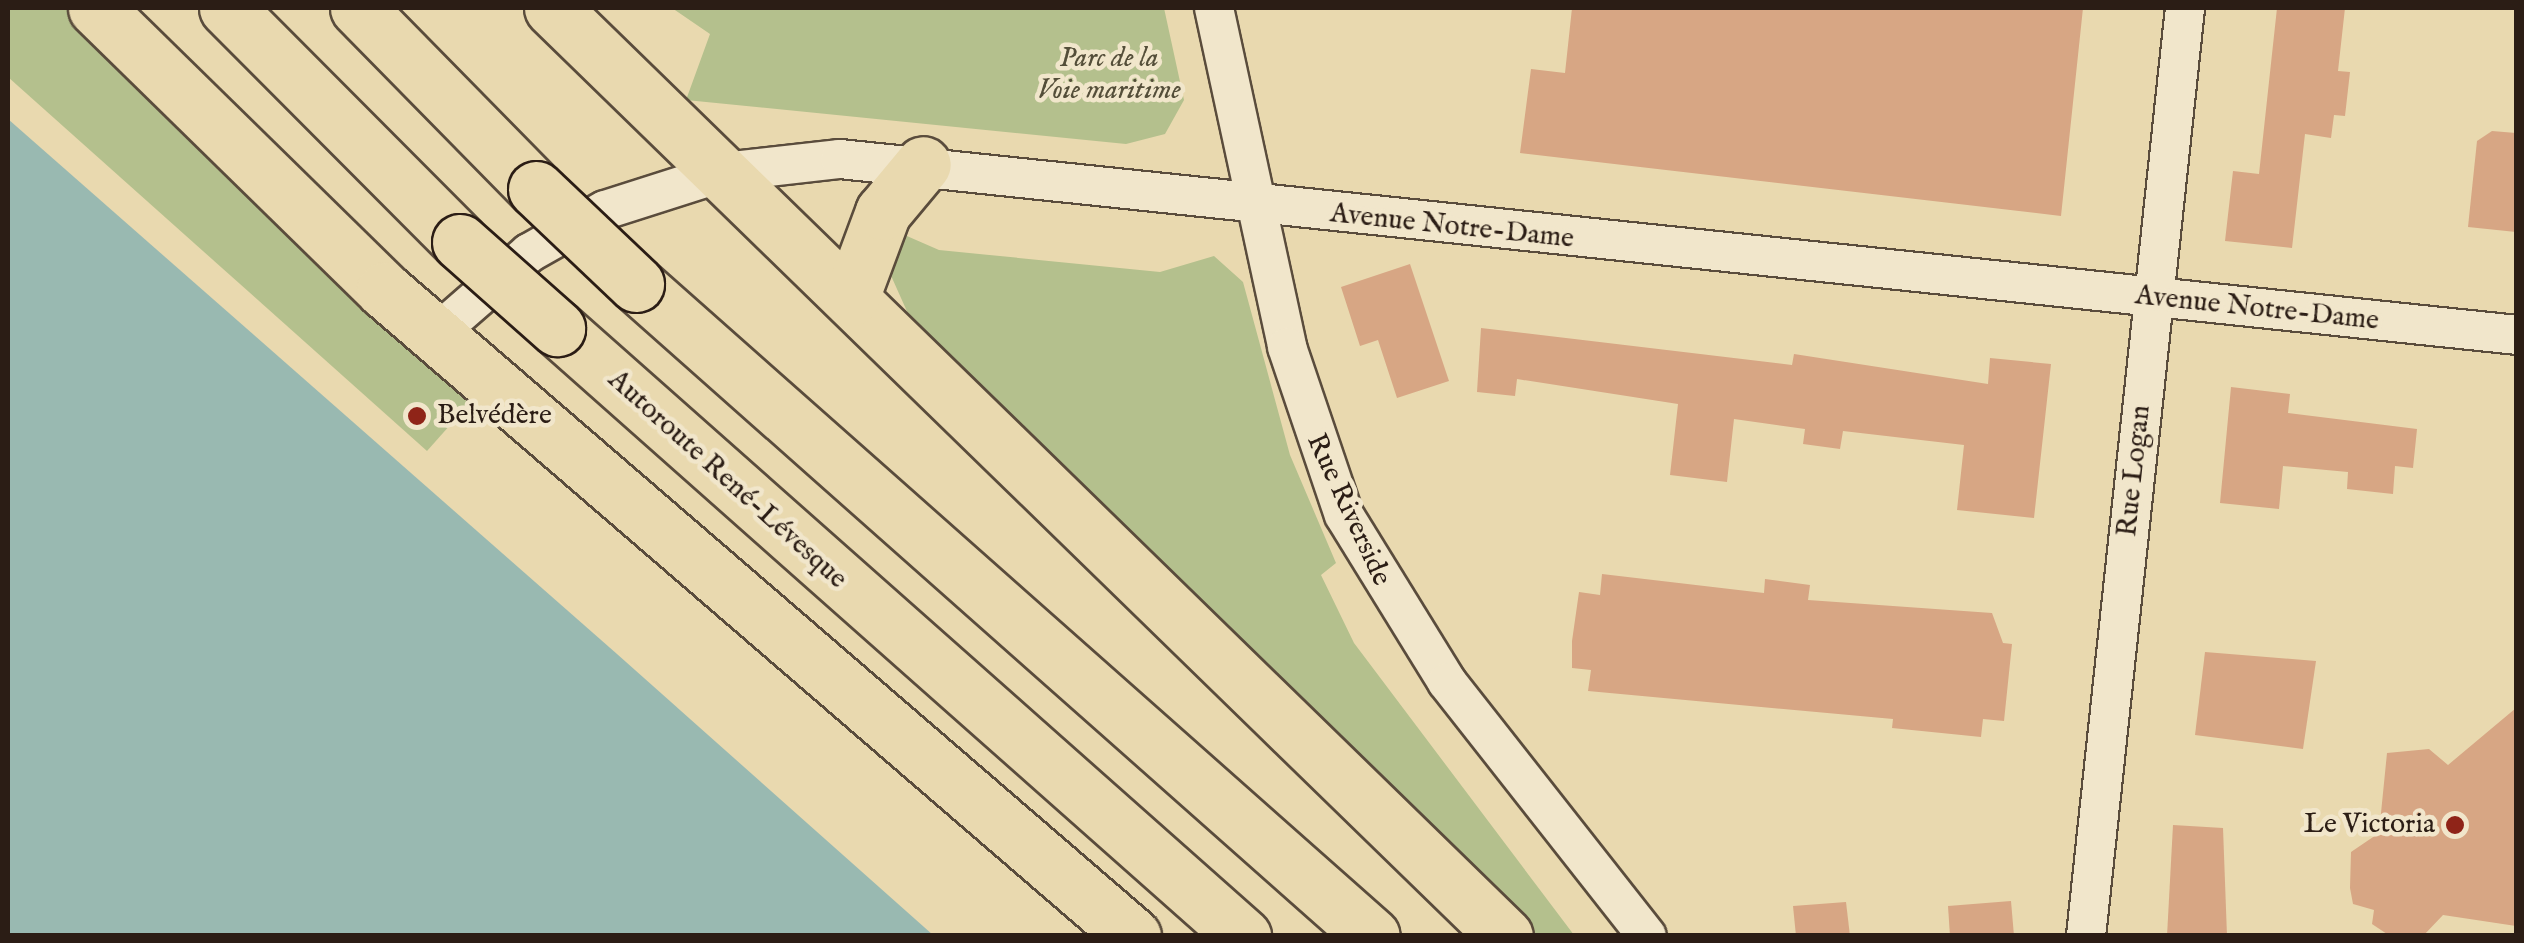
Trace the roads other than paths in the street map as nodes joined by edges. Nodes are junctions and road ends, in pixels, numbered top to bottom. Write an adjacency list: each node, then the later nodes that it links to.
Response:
1 (96, 8): 13 (highway)
2 (226, 8): 15 (highway, Autoroute René-Lévesque, bridge)
3 (358, 8): 16 (highway, bridge)
4 (552, 8): 8 (highway)
5 (1214, 8): 9 (street, Rue Riverside)
6 (2185, 8): 11 (street, Rue Logan)
7 (922, 164): 8 (street, Avenue Notre-Dame); 9 (street, Avenue Notre-Dame); 10 (highway)
8 (724, 172): 10 (highway); 13 (street, Avenue Notre-Dame)
9 (1256, 204): 11 (street, Avenue Notre-Dame); 18 (street, Rue Riverside)
10 (851, 298): 17 (highway)
11 (2154, 298): 12 (street, Avenue Notre-Dame); 19 (street, Rue Logan)
12 (2516, 335)
13 (435, 336): 14 (highway)
14 (1133, 936)
15 (1244, 936)
16 (1372, 936)
17 (1505, 936)
18 (1647, 936)
19 (2086, 936)

